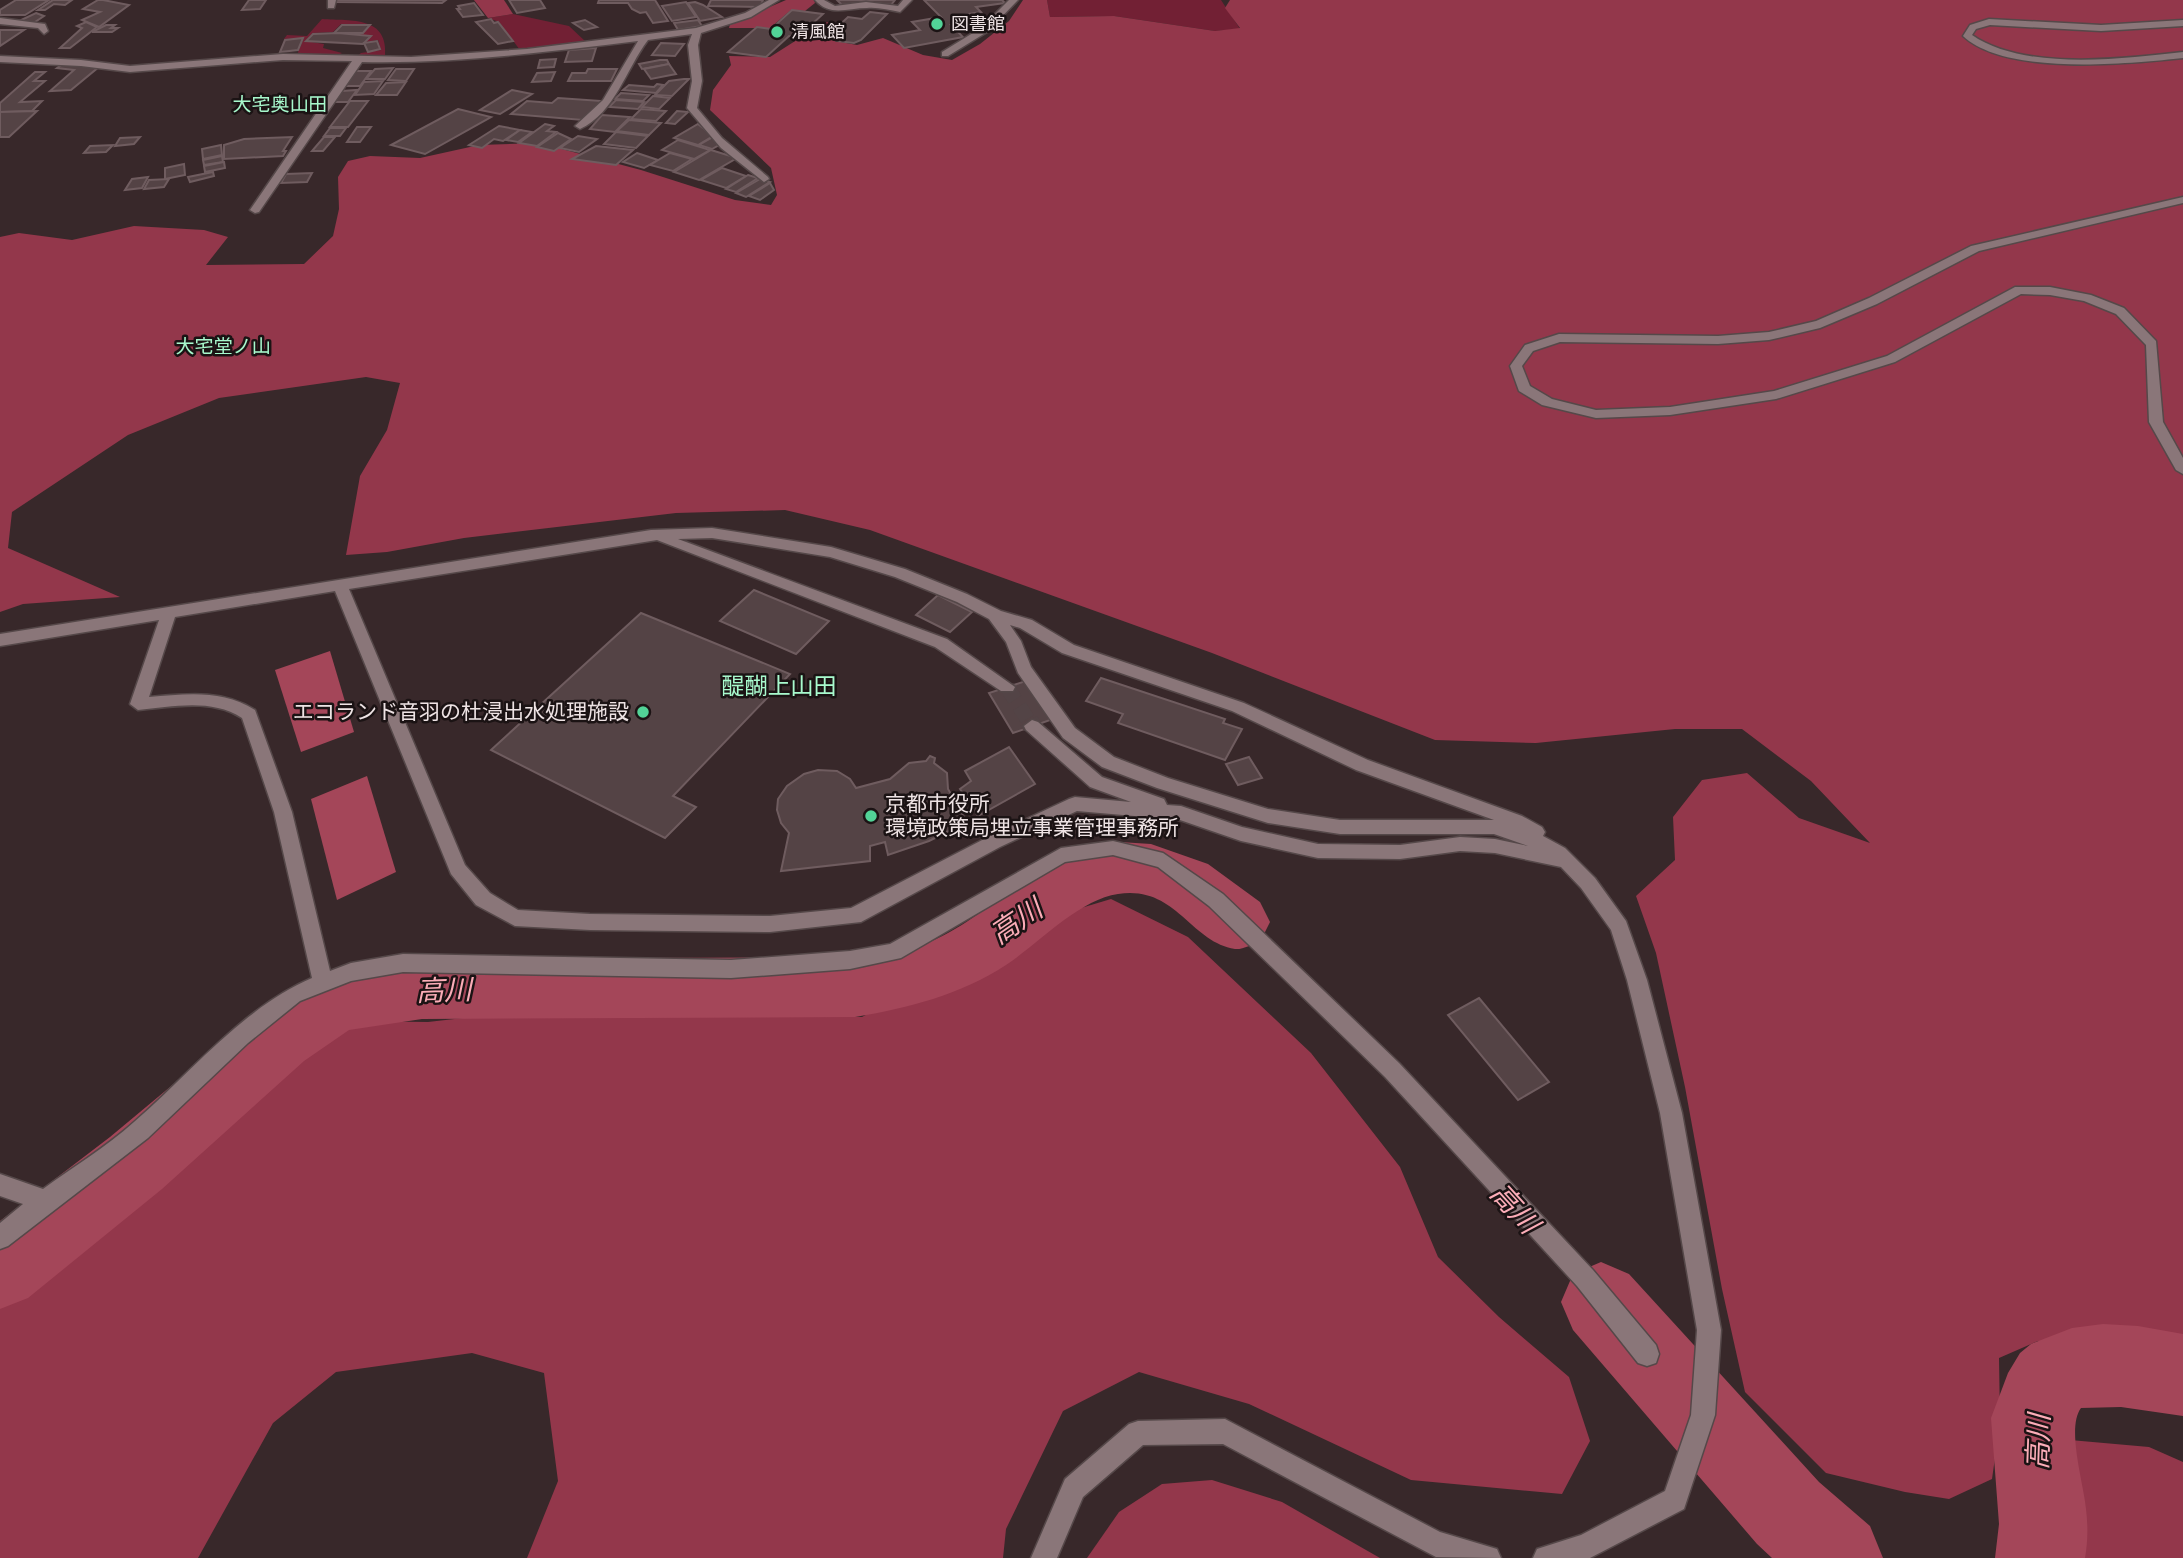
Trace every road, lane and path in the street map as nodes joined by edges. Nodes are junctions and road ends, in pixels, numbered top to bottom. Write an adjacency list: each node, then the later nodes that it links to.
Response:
1 (775, 0): 8 (street)
2 (819, 0): 3 (street)
3 (908, 0)
4 (1014, 0): 11 (street)
5 (0, 21): 7 (street)
6 (2183, 23): 12 (street)
7 (44, 31)
8 (697, 32): 9 (street); 16 (street)
9 (645, 38): 13 (street); 15 (street)
10 (328, 47): 13 (street)
11 (945, 54)
12 (2183, 55)
13 (356, 56): 14 (street); 18 (street)
14 (0, 59)
15 (580, 126)
16 (764, 179)
17 (2183, 200): 19 (street)
18 (255, 210)
19 (2183, 470)
20 (651, 536): 21 (street); 23 (street); 25 (street)
21 (340, 584): 22 (street); 27 (street)
22 (169, 612): 24 (street); 29 (street)
23 (995, 615): 28 (street); 28 (street)
24 (0, 640)
25 (1007, 687)
26 (1032, 726): 27 (street)
27 (1181, 813): 28 (street)
28 (1566, 861): 36 (street)
29 (323, 982): 31 (street); 33 (street)
30 (0, 1185): 31 (street)
31 (44, 1201): 32 (street)
32 (0, 1238)
33 (1647, 1354)
34 (1044, 1558): 35 (street)
35 (1488, 1558)
36 (1546, 1558)

